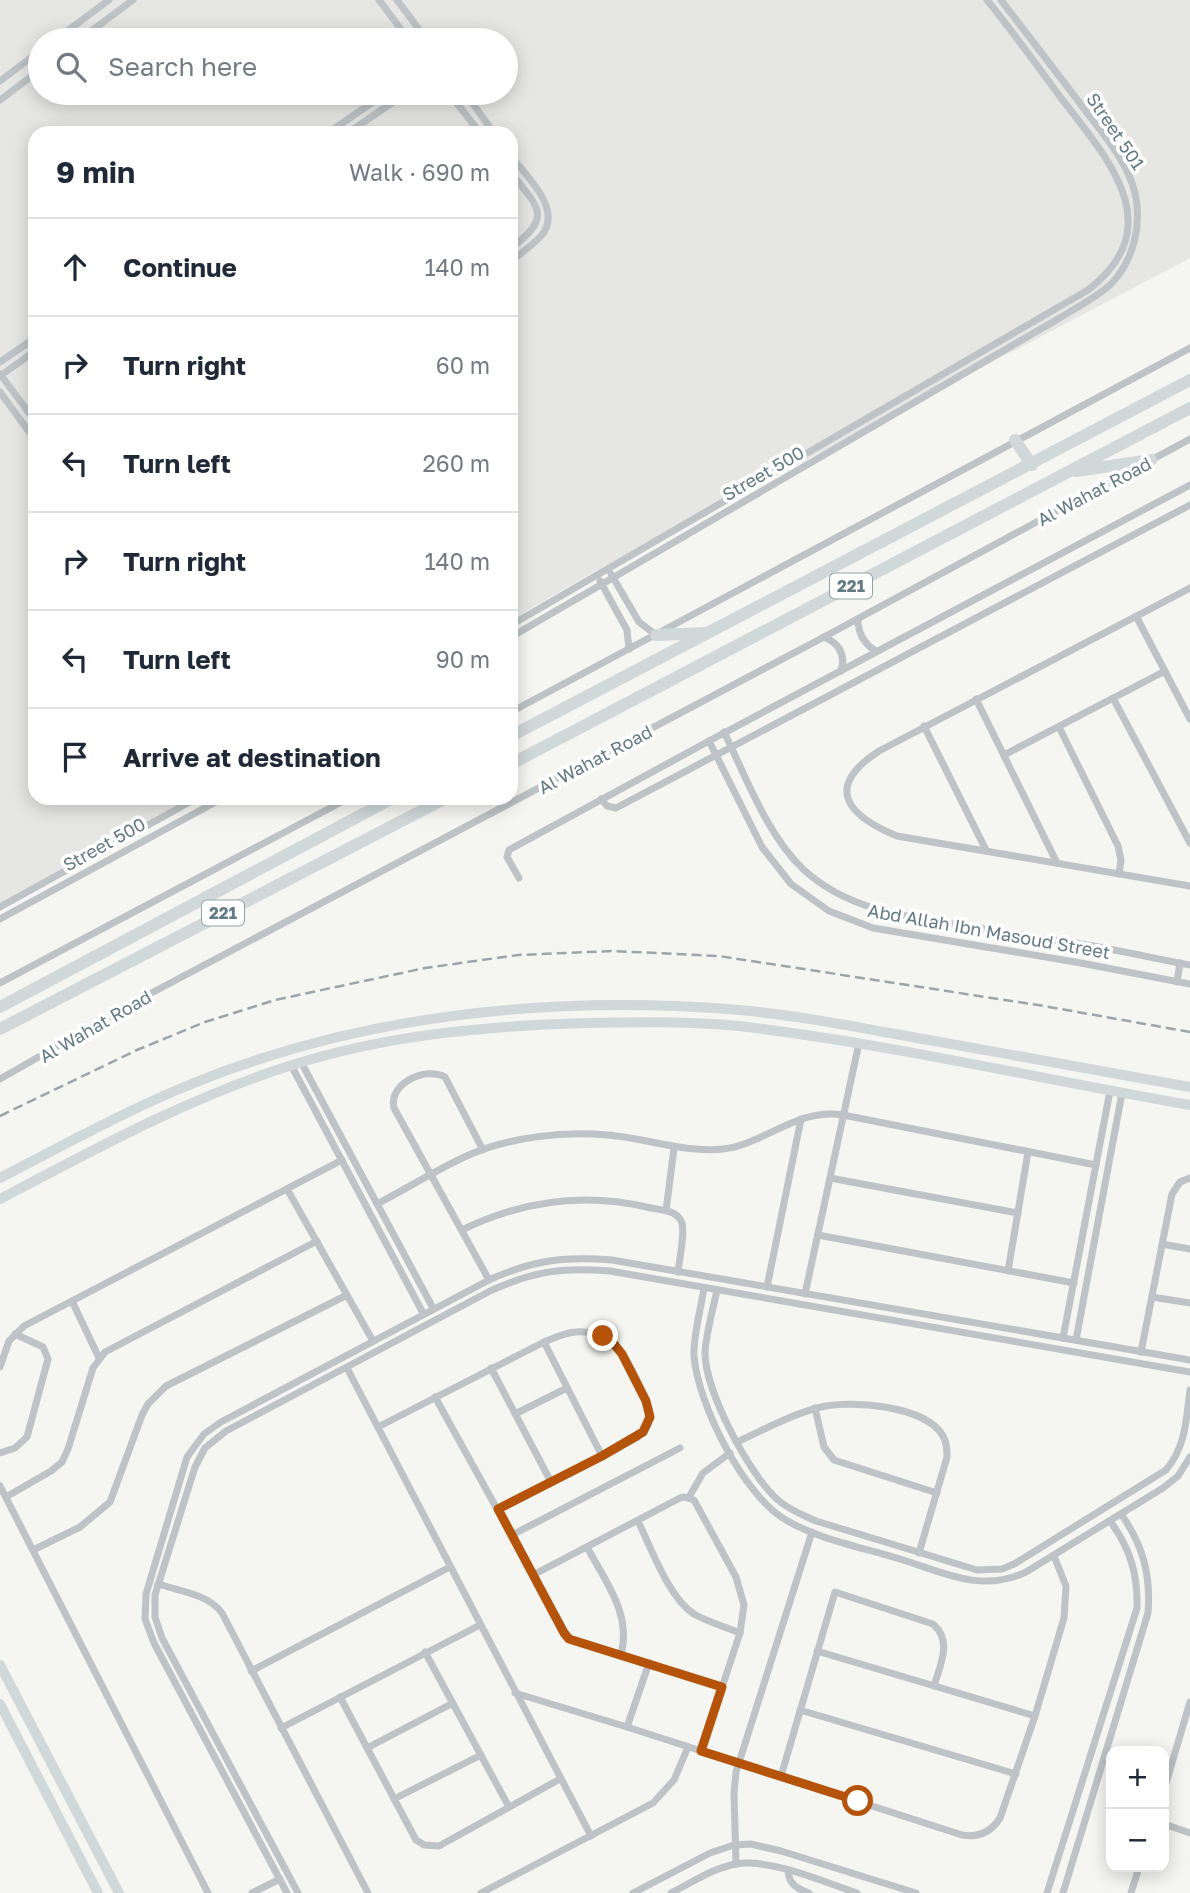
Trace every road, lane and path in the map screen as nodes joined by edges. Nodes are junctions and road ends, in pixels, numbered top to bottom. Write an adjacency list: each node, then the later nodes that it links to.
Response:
1 (109, 0): 7 (street)
2 (133, 0): 8 (street)
3 (379, 0): 9 (street)
4 (397, 0): 10 (street)
5 (987, 0): 29 (street, Street 501)
6 (1001, 0): 30 (street, Street 501)
7 (71, 28)
8 (95, 28)
9 (401, 28)
10 (418, 28)
11 (28, 60): 13 (street)
12 (28, 78): 14 (street)
13 (0, 81)
14 (0, 100)
15 (369, 105): 19 (street)
16 (389, 105): 20 (street)
17 (458, 105): 23 (street)
18 (474, 105): 24 (street)
19 (357, 113): 20 (street); 21 (street)
20 (363, 122): 22 (street)
21 (338, 126)
22 (358, 126)
23 (475, 126)
24 (489, 126)
25 (518, 166): 28 (street)
26 (518, 182): 27 (street)
27 (518, 243)
28 (518, 255)
29 (1104, 278): 30 (street); 31 (street, Street 501)
30 (1110, 284): 32 (street, Street 501)
31 (1024, 326): 32 (street); 40 (street, Street 500)
32 (1029, 335): 43 (street, Street 500)
33 (28, 343): 36 (street)
34 (1190, 348): 46 (street)
35 (28, 356): 37 (street)
36 (0, 362)
37 (0, 375): 42 (street)
38 (1190, 380): 48 (highway, 221)
39 (0, 392): 44 (street)
40 (888, 407): 43 (street); 50 (street, Street 500)
41 (1190, 408): 49 (highway, Al Wahat Road / 221)
42 (28, 412)
43 (893, 416): 52 (street, Street 500)
44 (28, 430)
45 (1190, 439): 47 (street, Al Wahat Road / 221)
46 (1015, 440): 48 (highway); 68 (street)
47 (1152, 460): 49 (highway); 64 (street, Al Wahat Road / 221)
48 (1032, 465): 67 (highway, 221)
49 (1065, 473): 86 (highway, Al Wahat Road / 221)
50 (755, 482): 52 (street); 54 (street, Street 500)
51 (1190, 485): 71 (street)
52 (761, 492): 55 (street, Street 500)
53 (1190, 505): 83 (street)
54 (703, 513): 55 (street); 56 (street, Street 500)
55 (709, 522): 58 (street, Street 500)
56 (608, 568): 57 (street, Street 500); 58 (street)
57 (597, 574): 59 (street); 61 (street, Street 500)
58 (613, 577): 59 (street, Street 500); 68 (street)
59 (602, 584): 63 (street, Street 500); 70 (street)
60 (1189, 590): 62 (street)
61 (540, 608): 63 (street); 65 (street, Street 500)
62 (1136, 616): 73 (street); 75 (street)
63 (544, 617): 66 (street, Street 500)
64 (858, 619): 69 (street, Al Wahat Road / 221); 71 (street)
65 (518, 621)
66 (518, 633)
67 (710, 633): 68 (highway); 80 (highway, 221)
68 (656, 635): 70 (street)
69 (824, 638): 72 (street); 88 (street, Al Wahat Road / 221)
70 (629, 649): 76 (street)
71 (876, 652): 72 (street)
72 (841, 671): 81 (street)
73 (1165, 671): 74 (street); 77 (street)
74 (1113, 698): 79 (street); 95 (street)
75 (976, 699): 78 (street); 85 (street)
76 (518, 708)
77 (1190, 719)
78 (924, 726): 96 (street); 96 (street)
79 (1059, 727): 85 (street); 98 (street)
80 (518, 732)
81 (724, 732): 82 (street); 83 (street, Abd Allah Ibn Masoud Street)
82 (709, 741): 84 (street, Abd Allah Ibn Masoud Street); 87 (street)
83 (731, 746): 84 (street); 103 (street, Abd Allah Ibn Masoud Street)
84 (716, 754): 87 (street); 106 (street, Abd Allah Ibn Masoud Street)
85 (1004, 755): 97 (street)
86 (518, 760)
87 (601, 799): 99 (street)
88 (518, 800)
89 (184, 805): 101 (street, Street 500)
90 (210, 805): 102 (street, Street 500)
91 (336, 805): 105 (street, 221)
92 (380, 805): 108 (highway, 221)
93 (432, 805): 110 (highway, 221)
94 (508, 805): 114 (street, Al Wahat Road / 221)
95 (1190, 843)
96 (986, 850): 97 (street)
97 (1058, 863): 98 (street)
98 (1119, 874): 100 (street)
99 (519, 878)
100 (1190, 886)
101 (0, 907)
102 (0, 919)
103 (1180, 963): 104 (street, Abd Allah Ibn Masoud Street); 106 (street)
104 (1190, 965)
105 (0, 982)
106 (1177, 982): 107 (street, Abd Allah Ibn Masoud Street)
107 (1190, 984)
108 (0, 1007)
109 (799, 1018): 111 (street); 115 (street); 127 (street)
110 (0, 1029)
111 (797, 1034): 112 (street); 113 (street)
112 (859, 1043): 116 (street); 119 (street)
113 (296, 1064): 124 (street); 131 (street); 132 (street)
114 (0, 1079)
115 (1190, 1087)
116 (1110, 1091): 117 (street); 125 (street)
117 (1122, 1093): 118 (street); 158 (street)
118 (1190, 1105)
119 (843, 1115): 120 (street); 123 (street); 128 (street)
120 (801, 1119): 121 (street); 144 (street)
121 (674, 1148): 122 (street); 133 (street)
122 (482, 1150): 126 (street); 126 (street)
123 (1028, 1152): 125 (street); 134 (street)
124 (342, 1160): 130 (street); 155 (street)
125 (1096, 1166): 143 (street)
126 (431, 1175): 132 (street); 135 (street)
127 (0, 1178)
128 (830, 1178): 134 (street); 136 (street)
129 (1190, 1178): 138 (street)
130 (287, 1189): 137 (street); 151 (street)
131 (0, 1199)
132 (377, 1204): 154 (street)
133 (666, 1211): 135 (street); 141 (street)
134 (1018, 1213): 140 (street)
135 (462, 1230): 142 (street)
136 (818, 1235): 140 (street); 147 (street)
137 (317, 1241): 148 (street); 162 (street)
138 (1162, 1244): 139 (street); 150 (street)
139 (1190, 1248)
140 (1008, 1270): 143 (street)
141 (678, 1272): 142 (street); 144 (street)
142 (489, 1280): 149 (street)
143 (1074, 1283): 157 (street)
144 (768, 1287): 147 (street)
145 (704, 1288): 146 (street); 153 (street); 178 (street)
146 (717, 1290): 167 (street); 176 (street)
147 (805, 1294): 157 (street)
148 (347, 1295): 159 (street); 196 (street)
149 (457, 1296): 153 (street); 154 (street)
150 (1152, 1297): 152 (street); 161 (street)
151 (72, 1301): 156 (street); 162 (street)
152 (1190, 1303)
153 (462, 1305): 165 (street)
154 (433, 1308): 155 (street)
155 (424, 1313): 159 (street)
156 (15, 1334): 164 (street); 179 (street)
157 (1063, 1338): 158 (street)
158 (1076, 1340): 161 (street)
159 (373, 1341): 169 (street)
160 (544, 1342): 166 (street); 168 (street); 180 (street)
161 (1141, 1352): 163 (street)
162 (99, 1358): 185 (street)
163 (1190, 1360)
164 (0, 1367)
165 (347, 1368): 172 (street); 175 (street)
166 (491, 1368): 171 (street); 174 (street)
167 (1190, 1372)
168 (568, 1388): 174 (street); 180 (street)
169 (281, 1390): 172 (street); 187 (street)
170 (1190, 1390): 197 (street)
171 (435, 1397): 175 (street); 189 (street)
172 (286, 1399): 188 (street)
173 (815, 1408): 176 (street); 184 (street); 184 (street)
174 (515, 1414): 182 (street)
175 (378, 1427): 199 (street)
176 (737, 1442): 197 (street)
177 (680, 1448): 194 (street)
178 (730, 1452): 186 (street); 193 (street)
179 (0, 1453)
180 (602, 1456): 182 (street)
181 (1190, 1457): 190 (street)
182 (551, 1482): 189 (street)
183 (0, 1486): 185 (street)
184 (937, 1493): 197 (street)
185 (6, 1497): 196 (street)
186 (689, 1497): 191 (street); 203 (street)
187 (173, 1502): 188 (street); 208 (street)
188 (183, 1506): 201 (street)
189 (498, 1509): 194 (street)
190 (1121, 1514): 192 (street); 260 (street)
191 (638, 1521): 195 (street); 203 (street)
192 (1110, 1521): 198 (street); 259 (street)
193 (812, 1532): 198 (street); 227 (street)
194 (512, 1535): 200 (street)
195 (587, 1547): 200 (street); 206 (street)
196 (33, 1550): 248 (street)
197 (919, 1553)
198 (1054, 1556): 220 (street)
199 (450, 1567): 202 (street); 211 (street)
200 (533, 1575): 206 (street)
201 (158, 1584): 207 (street); 211 (street)
202 (480, 1625): 205 (street); 214 (street)
203 (740, 1633): 213 (street)
204 (817, 1651): 212 (street); 212 (street); 219 (street)
205 (425, 1652): 215 (street); 217 (street)
206 (621, 1654): 209 (street)
207 (173, 1658): 208 (street); 233 (street)
208 (165, 1663): 234 (street)
209 (649, 1663): 213 (street); 222 (street)
210 (0, 1665): 240 (street)
211 (251, 1671): 221 (street)
212 (934, 1686): 220 (street)
213 (722, 1687): 225 (street)
214 (515, 1693): 222 (street); 231 (street)
215 (340, 1697): 221 (street); 224 (street)
216 (1190, 1702): 228 (street)
217 (453, 1703): 224 (street); 226 (street)
218 (0, 1704): 242 (street)
219 (800, 1710): 229 (street); 230 (street)
220 (1035, 1716): 229 (street)
221 (281, 1727): 252 (street)
222 (627, 1727): 223 (street)
223 (688, 1747): 225 (street); 238 (street)
224 (367, 1748): 232 (street)
225 (701, 1751): 227 (street)
226 (481, 1755): 232 (street); 235 (street)
227 (739, 1763): 230 (street); 239 (street)
228 (1169, 1773)
229 (1016, 1774): 230 (street)
230 (780, 1776)
231 (560, 1779): 235 (street); 238 (street)
232 (394, 1799): 235 (street)
233 (249, 1801): 234 (street); 251 (street)
234 (241, 1805): 245 (street)
235 (509, 1807)
236 (1169, 1826): 237 (street)
237 (1190, 1833)
238 (591, 1836): 253 (street)
239 (734, 1845): 241 (street); 254 (street); 258 (street)
240 (100, 1860): 242 (street); 247 (street)
241 (736, 1864): 243 (street); 255 (street)
242 (85, 1868): 246 (street)
243 (788, 1871): 256 (street); 257 (street)
244 (1137, 1872): 261 (street)
245 (280, 1879): 249 (street); 250 (street)
246 (98, 1893)
247 (119, 1893)
248 (208, 1893)
249 (252, 1893)
250 (287, 1893)
251 (298, 1893)
252 (368, 1893)
253 (481, 1893)
254 (633, 1893)
255 (671, 1893)
256 (809, 1893)
257 (857, 1893)
258 (916, 1893)
259 (1047, 1893)
260 (1063, 1893)
261 (1131, 1893)

